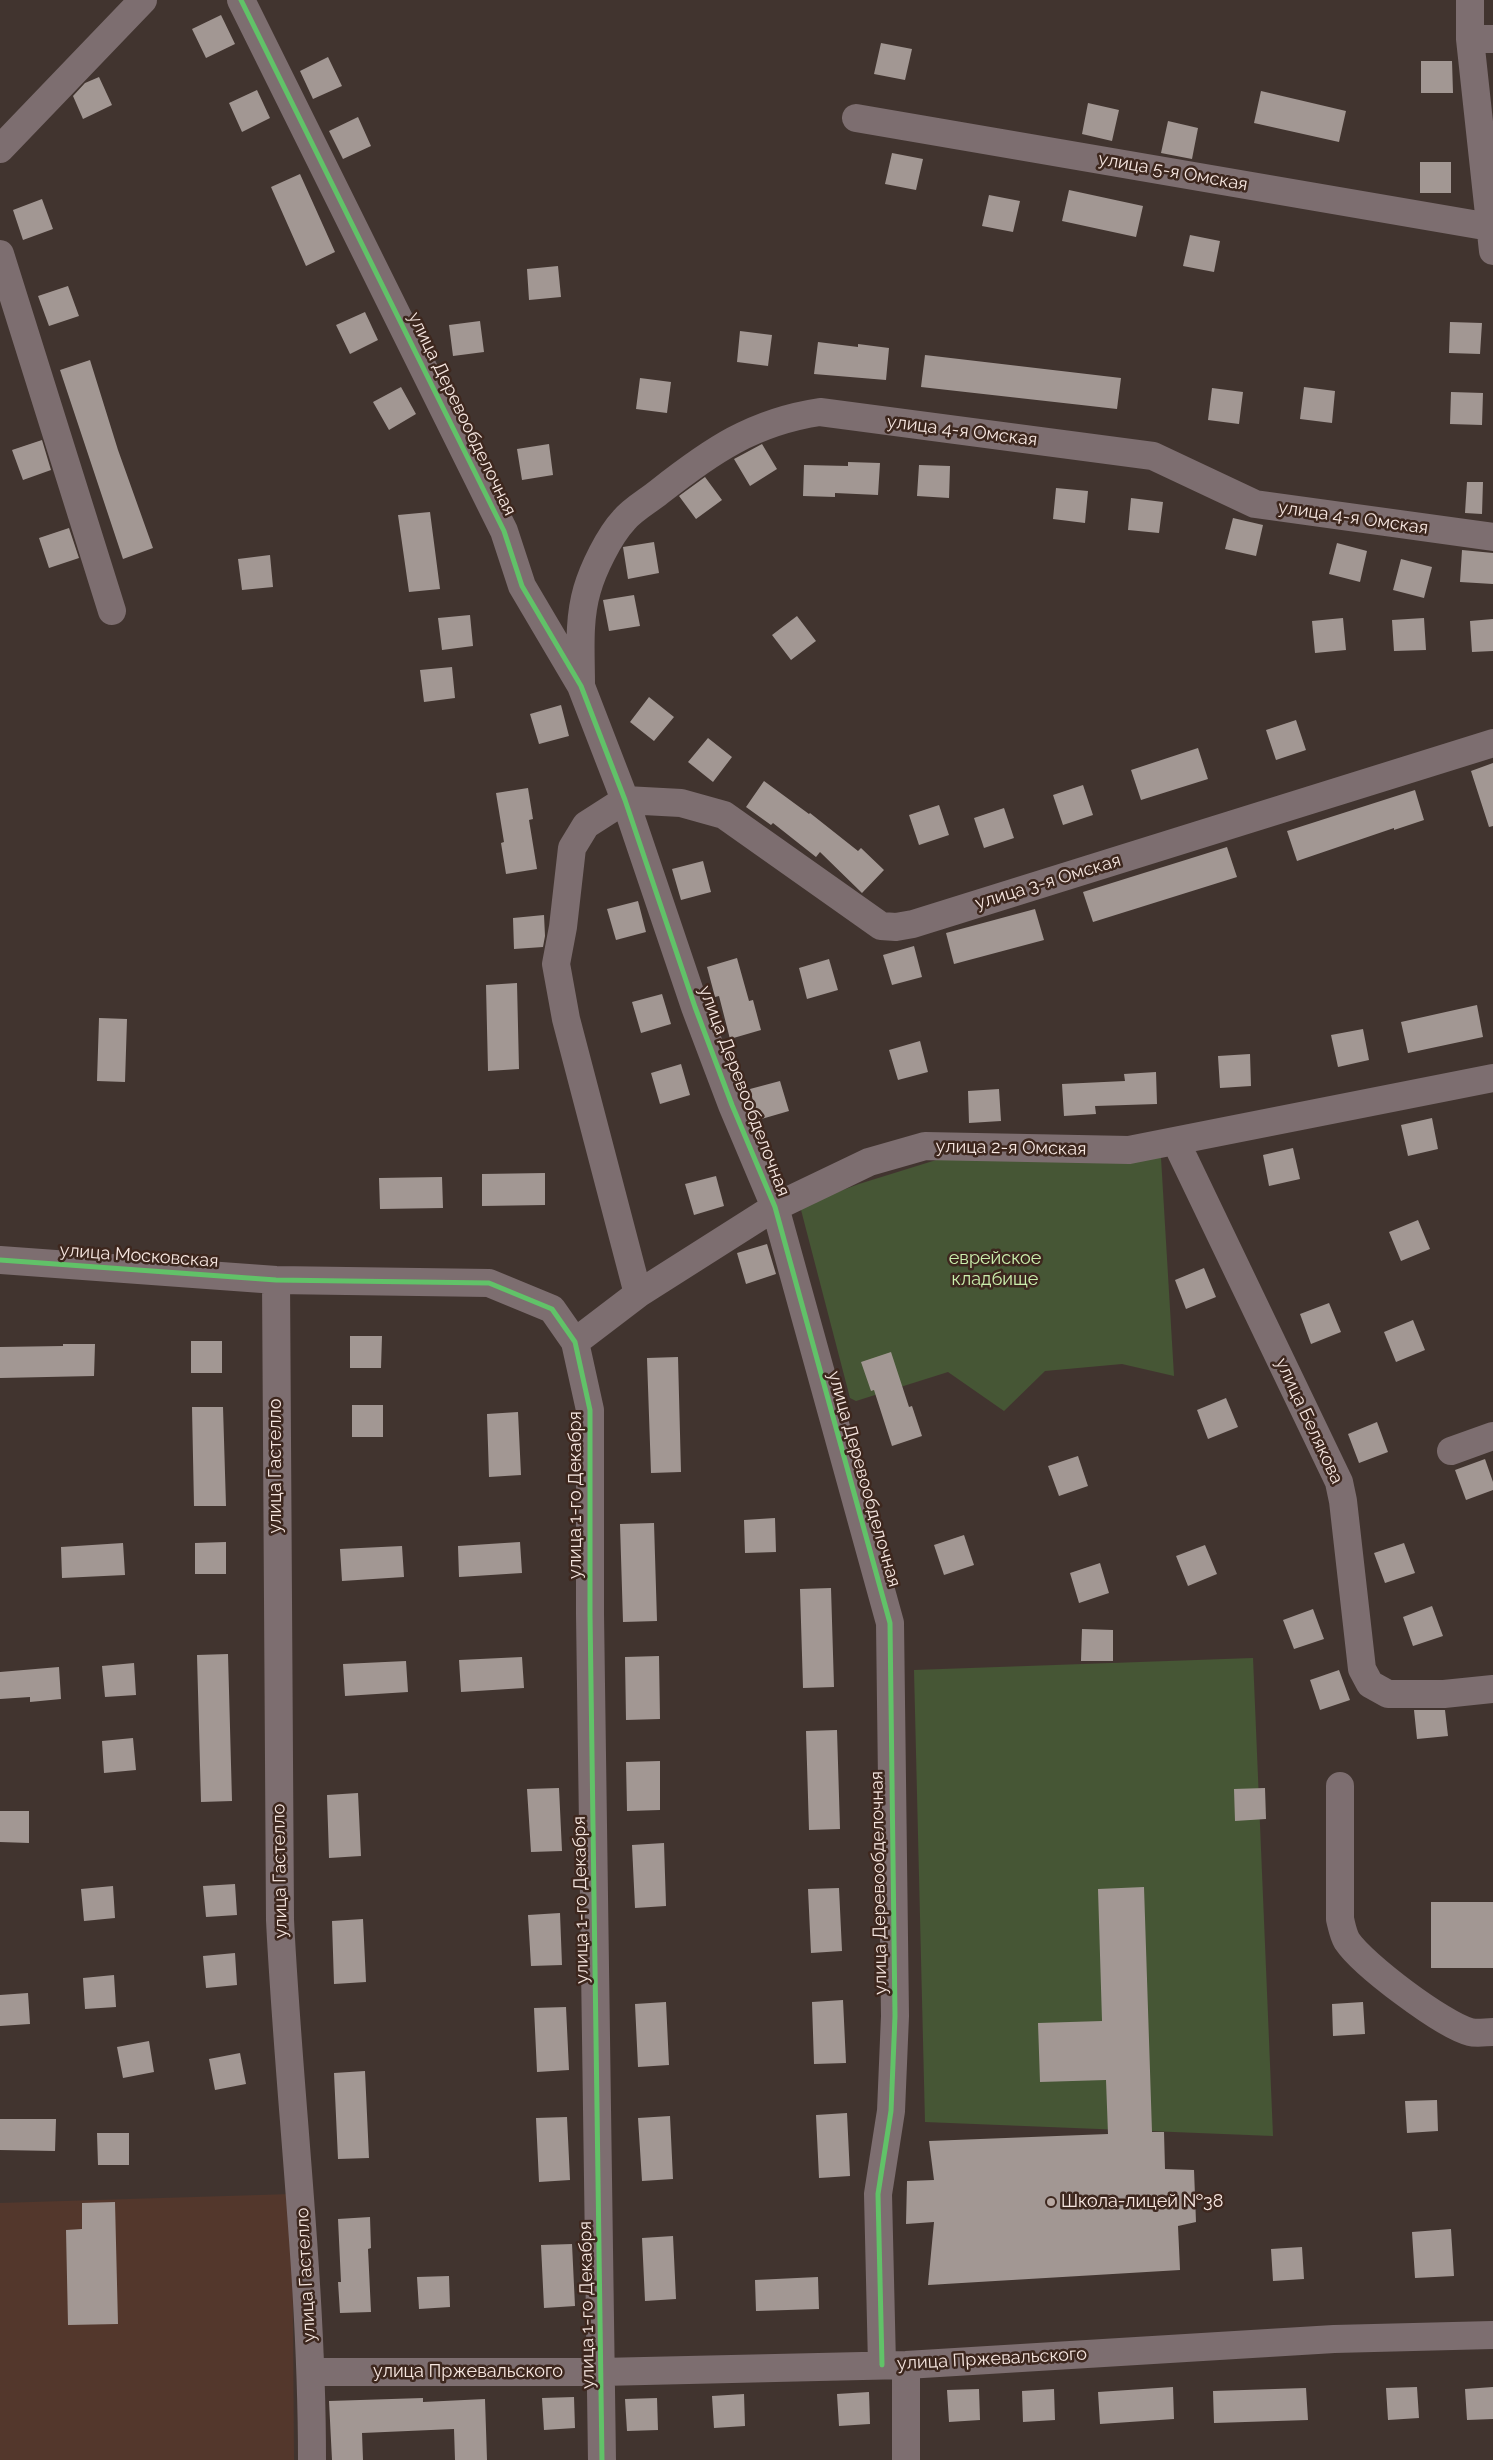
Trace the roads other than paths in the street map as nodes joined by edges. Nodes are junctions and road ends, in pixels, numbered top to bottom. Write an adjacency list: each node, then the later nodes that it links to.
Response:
1 (143, 0): 6 (street)
2 (242, 0): 11 (street, улица Деревообделочная)
3 (1470, 0): 4 (street)
4 (1481, 39): 7 (street)
5 (856, 118): 7 (street, улица 5-я Омская)
6 (0, 149)
7 (1492, 239)
8 (0, 254): 10 (street)
9 (1493, 537): 11 (street, улица 4-я Омская)
10 (112, 611)
11 (582, 686): 13 (street, улица Деревообделочная)
12 (1493, 743): 13 (street, улица 3-я Омская)
13 (625, 800): 16 (street, улица Деревообделочная); 19 (street)
14 (1493, 1078): 15 (street, улица 2-я Омская)
15 (1176, 1142): 16 (street, улица 2-я Омская); 23 (street, улица Белякова)
16 (774, 1207): 19 (street, улица 2-я Омская); 27 (street, улица Деревообделочная)
17 (0, 1260): 18 (street, улица Московская)
18 (276, 1280): 20 (street, улица Московская); 28 (street, улица Гастелло)
19 (638, 1294): 20 (street, улица 2-я Омская)
20 (575, 1342): 29 (street, улица 1-го Декабря)
21 (1493, 1436): 22 (street)
22 (1451, 1451)
23 (1493, 1689)
24 (1340, 1786): 25 (street)
25 (1493, 2032)
26 (1493, 2335): 27 (street, улица Пржевальского)
27 (894, 2365): 29 (street, улица Пржевальского); 32 (street, улица Деревообделочная)
28 (311, 2372): 29 (street, улица Пржевальского); 30 (street, улица Гастелло)
29 (601, 2372): 31 (street, улица 1-го Декабря)
30 (312, 2460)
31 (602, 2460)
32 (906, 2460)

